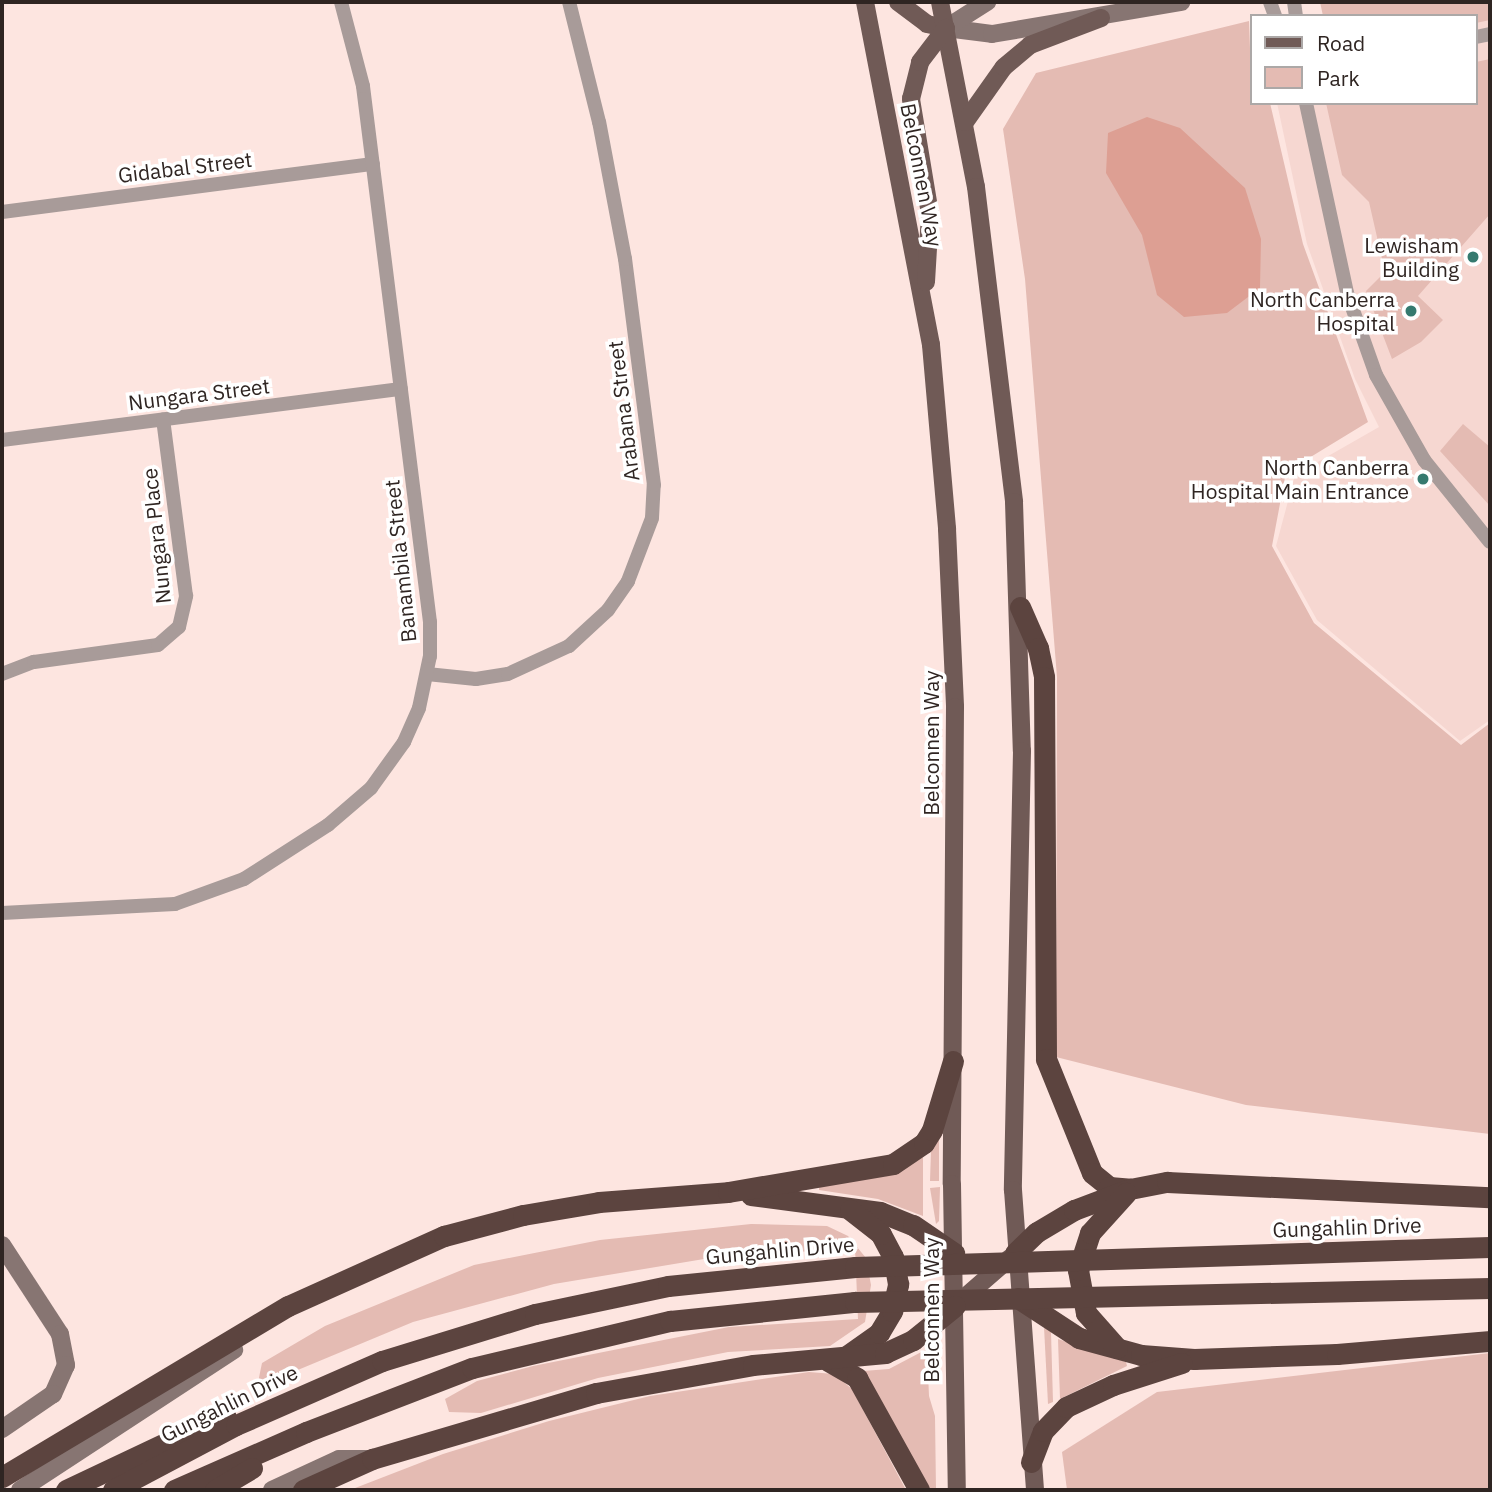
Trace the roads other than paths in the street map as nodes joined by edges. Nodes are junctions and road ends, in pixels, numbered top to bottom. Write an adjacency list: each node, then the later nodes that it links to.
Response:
1 (341, 2): 12 (street, Banambila Street)
2 (569, 2): 21 (street, Arabana Street)
3 (864, 2): 14 (main road, Belconnen Way)
4 (898, 2): 9 (main road)
5 (940, 2): 9 (main road)
6 (987, 2): 9 (street)
7 (1181, 2): 8 (street)
8 (1101, 18): 9 (street); 11 (main road)
9 (946, 28): 11 (main road); 14 (main road)
10 (1306, 105): 18 (street)
11 (965, 122): 19 (main road)
12 (373, 164): 13 (street, Gidabal Street); 15 (street, Banambila Street)
13 (2, 212)
14 (925, 310): 23 (main road, Belconnen Way)
15 (401, 389): 16 (street, Nungara Street); 21 (street, Banambila Street)
16 (163, 419): 17 (street, Nungara Street); 20 (street, Nungara Place)
17 (2, 440)
18 (1490, 542)
19 (1020, 607): 24 (highway); 31 (main road)
20 (2, 674)
21 (427, 674): 22 (street, Banambila Street)
22 (2, 913)
23 (953, 1061): 25 (highway); 30 (main road, Belconnen Way)
24 (1130, 1189): 26 (highway); 31 (highway); 38 (highway)
25 (728, 1192): 27 (highway); 36 (highway)
26 (1490, 1197)
27 (824, 1204): 30 (highway); 40 (highway)
28 (2, 1245): 42 (street)
29 (1490, 1247): 41 (highway, Gungahlin Drive)
30 (954, 1253): 32 (main road); 35 (main road, Belconnen Way)
31 (1015, 1253): 32 (main road); 34 (main road)
32 (989, 1277): 34 (main road); 35 (main road)
33 (1490, 1288): 43 (highway)
34 (1018, 1298): 38 (highway); 45 (main road)
35 (955, 1306): 40 (highway); 55 (main road, Belconnen Way)
36 (288, 1307): 46 (highway); 47 (street)
37 (1490, 1341): 39 (highway)
38 (1122, 1351): 39 (highway)
39 (1194, 1359): 45 (highway)
40 (833, 1360): 44 (highway); 54 (highway)
41 (383, 1361): 48 (highway); 49 (highway, Gungahlin Drive)
42 (2, 1429)
43 (306, 1432): 50 (highway); 51 (highway)
44 (372, 1459): 52 (street); 53 (highway)
45 (1031, 1462): 56 (main road)
46 (2, 1477)
47 (20, 1490)
48 (65, 1490)
49 (113, 1490)
50 (174, 1490)
51 (215, 1490)
52 (272, 1490)
53 (303, 1490)
54 (919, 1490)
55 (957, 1490)
56 (1035, 1490)

